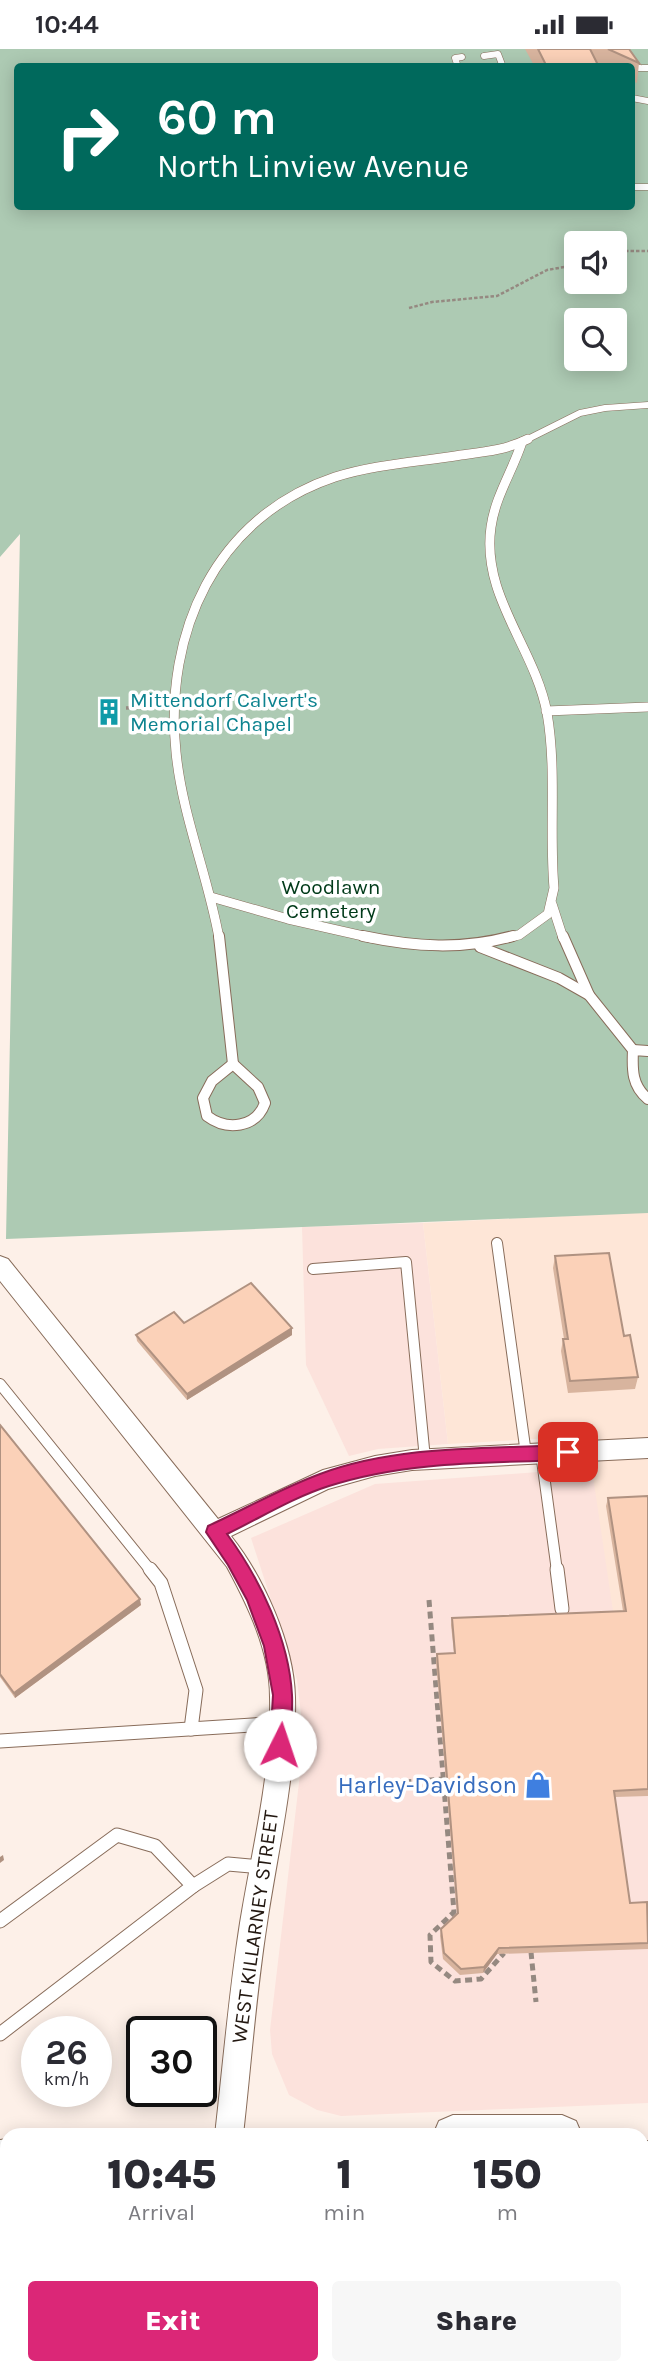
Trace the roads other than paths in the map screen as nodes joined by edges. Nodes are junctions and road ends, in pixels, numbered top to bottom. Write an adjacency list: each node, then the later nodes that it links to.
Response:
1 (484, 55): 4 (lane)
2 (462, 57): 3 (lane)
3 (457, 63)
4 (501, 63)
5 (648, 405): 6 (lane)
6 (522, 442): 8 (lane); 9 (lane)
7 (648, 707): 8 (lane)
8 (546, 711): 10 (lane)
9 (211, 897): 11 (lane); 15 (lane)
10 (552, 904): 11 (lane); 12 (lane)
11 (478, 946): 12 (lane)
12 (589, 995): 13 (lane)
13 (633, 1050): 14 (lane); 16 (lane)
14 (648, 1051)
15 (233, 1064): 15 (lane)
16 (648, 1100)
17 (497, 1243): 22 (lane)
18 (0, 1265): 24 (street, WEST KILLARNEY STREET)
19 (313, 1269): 23 (lane)
20 (0, 1384): 27 (lane)
21 (648, 1448): 22 (street)
22 (534, 1454): 23 (street); 25 (lane)
23 (425, 1459): 24 (street)
24 (215, 1532): 26 (street, WEST KILLARNEY STREET)
25 (562, 1609)
26 (282, 1723): 27 (lane); 29 (street, WEST KILLARNEY STREET)
27 (191, 1729): 28 (lane)
28 (0, 1741)
29 (262, 1867): 30 (lane); 33 (street, WEST KILLARNEY STREET)
30 (193, 1887): 31 (lane); 32 (lane)
31 (0, 1921)
32 (0, 2034)
33 (230, 2128)

